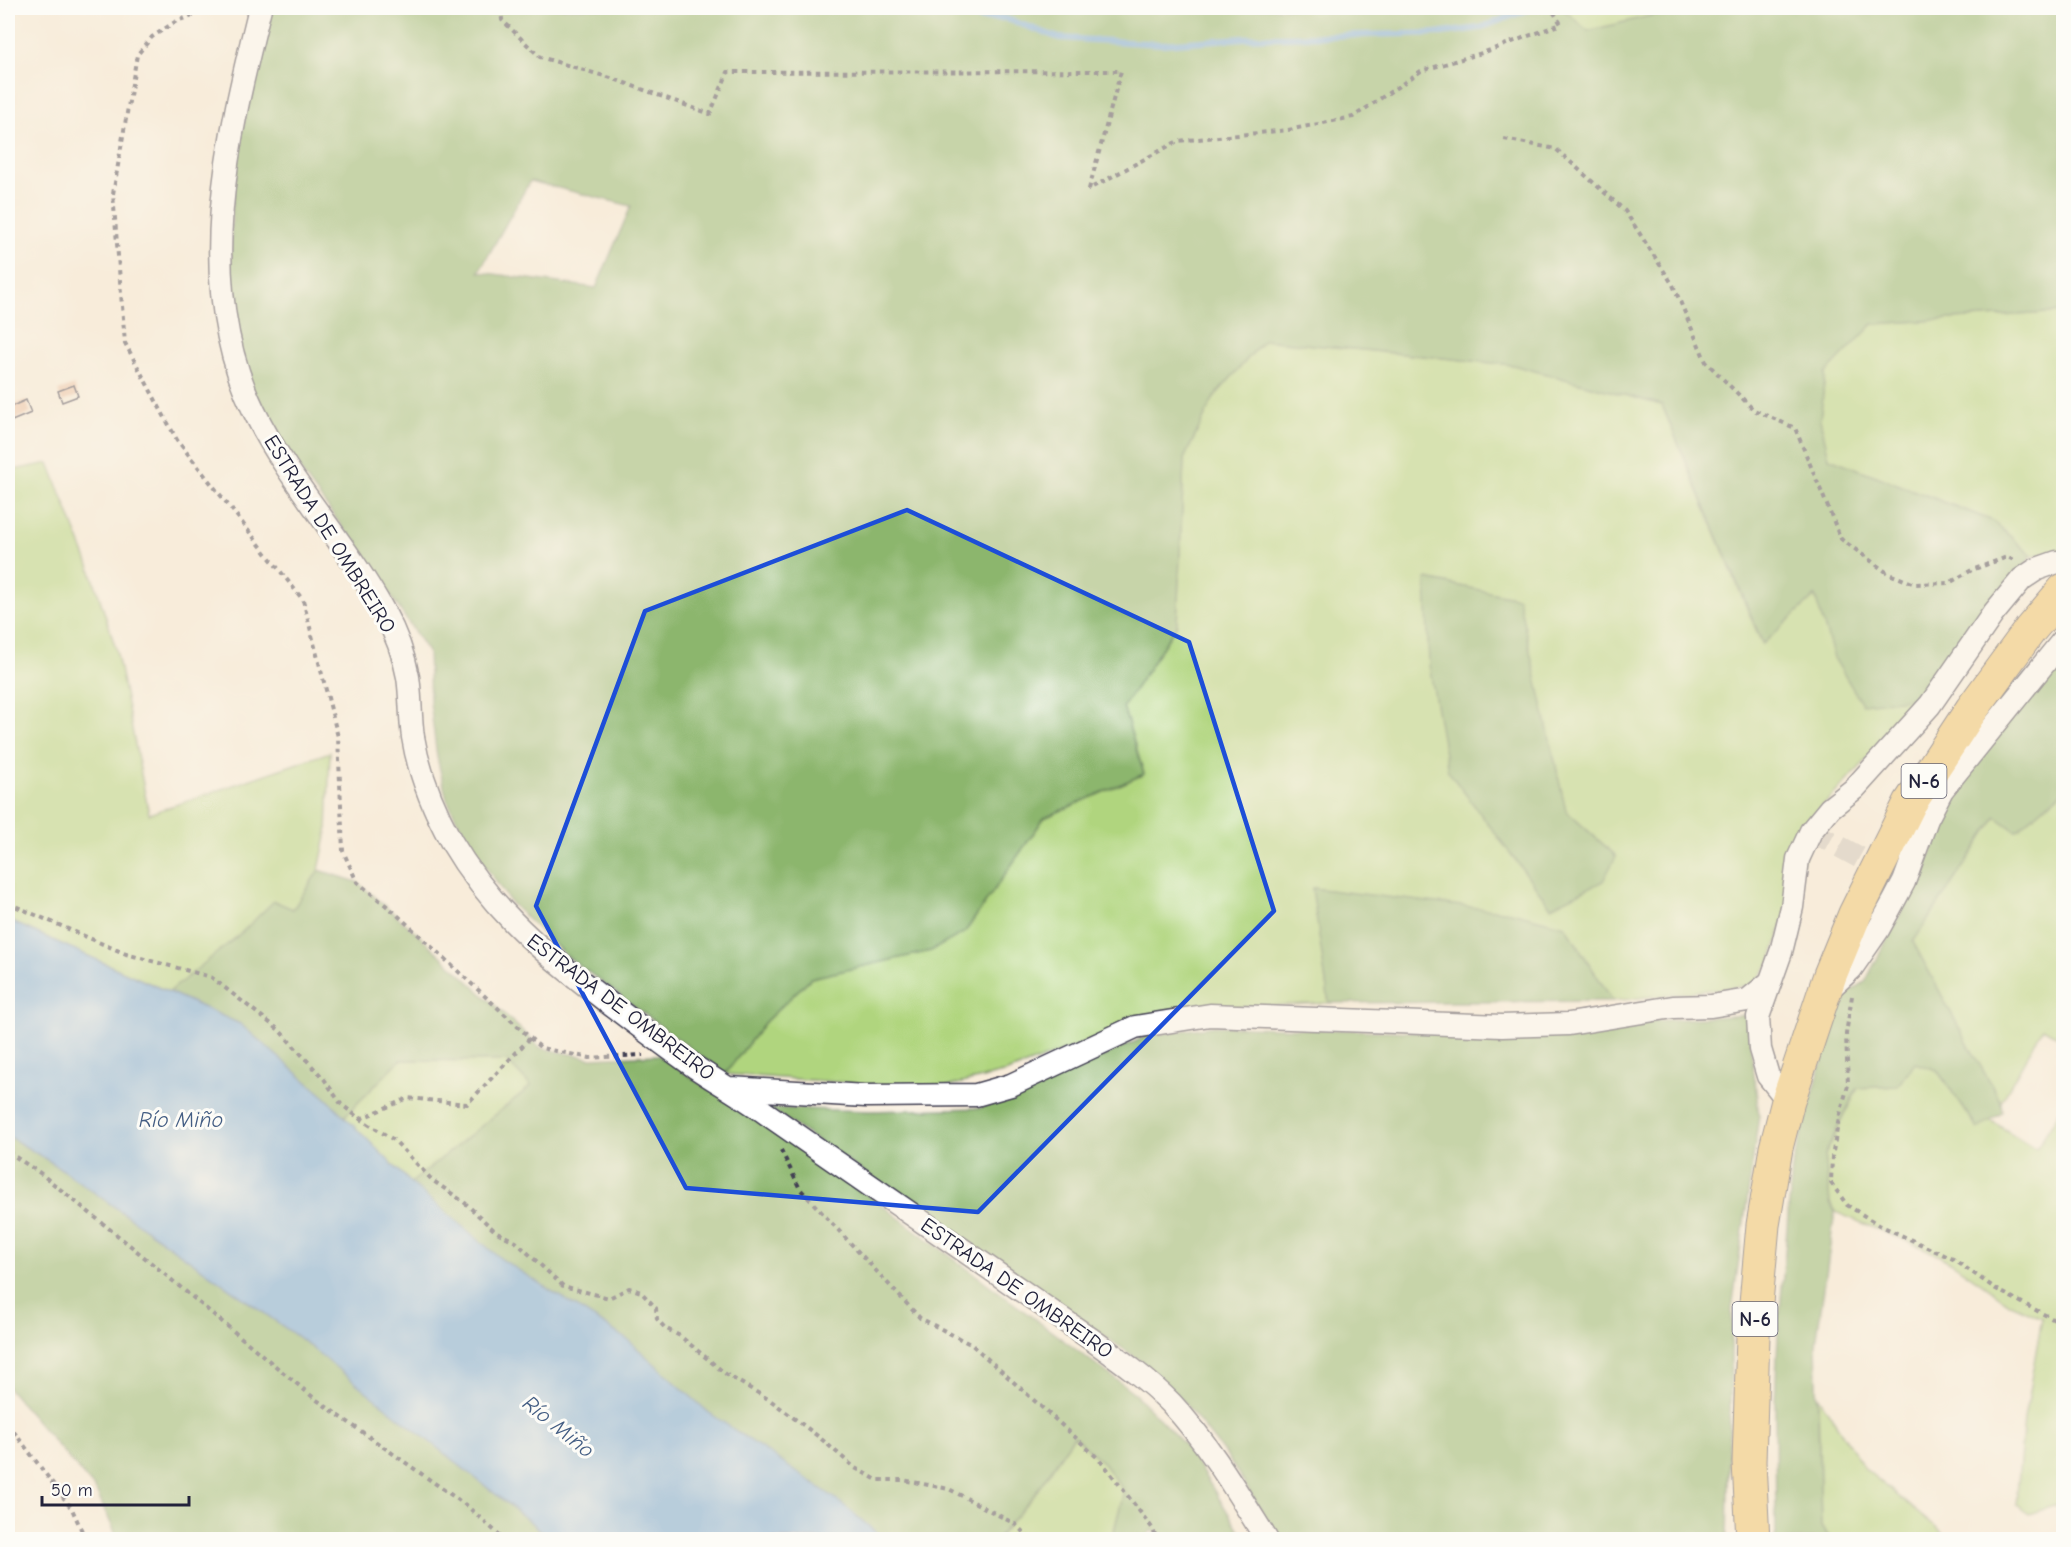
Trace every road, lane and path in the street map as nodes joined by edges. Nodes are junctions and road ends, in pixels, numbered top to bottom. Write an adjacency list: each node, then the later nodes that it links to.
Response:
1 (210, 8): 15 (path)
2 (260, 8): 15 (street, ESTRADA DE OMBREIRO)
3 (501, 8): 4 (path)
4 (1551, 8)
5 (1504, 139): 7 (path)
6 (2064, 563): 7 (street)
7 (2037, 569): 12 (street)
8 (2064, 590): 13 (highway, N-6)
9 (2064, 639): 11 (street)
10 (8, 903): 18 (path)
11 (1851, 969): 13 (street); 21 (path)
12 (1770, 982): 16 (street); 17 (street)
13 (1823, 995): 17 (highway, N-6)
14 (530, 1038): 18 (path)
15 (677, 1054): 16 (street, ESTRADA DE OMBREIRO)
16 (729, 1088): 27 (street, ESTRADA DE OMBREIRO)
17 (1788, 1101): 28 (highway, N-6)
18 (360, 1119): 25 (path)
19 (781, 1149): 26 (path)
20 (8, 1152): 24 (path)
21 (2064, 1325)
22 (8, 1424): 23 (path)
23 (86, 1539)
24 (505, 1539)
25 (1031, 1539)
26 (1157, 1539)
27 (1267, 1539)
28 (1753, 1539)

